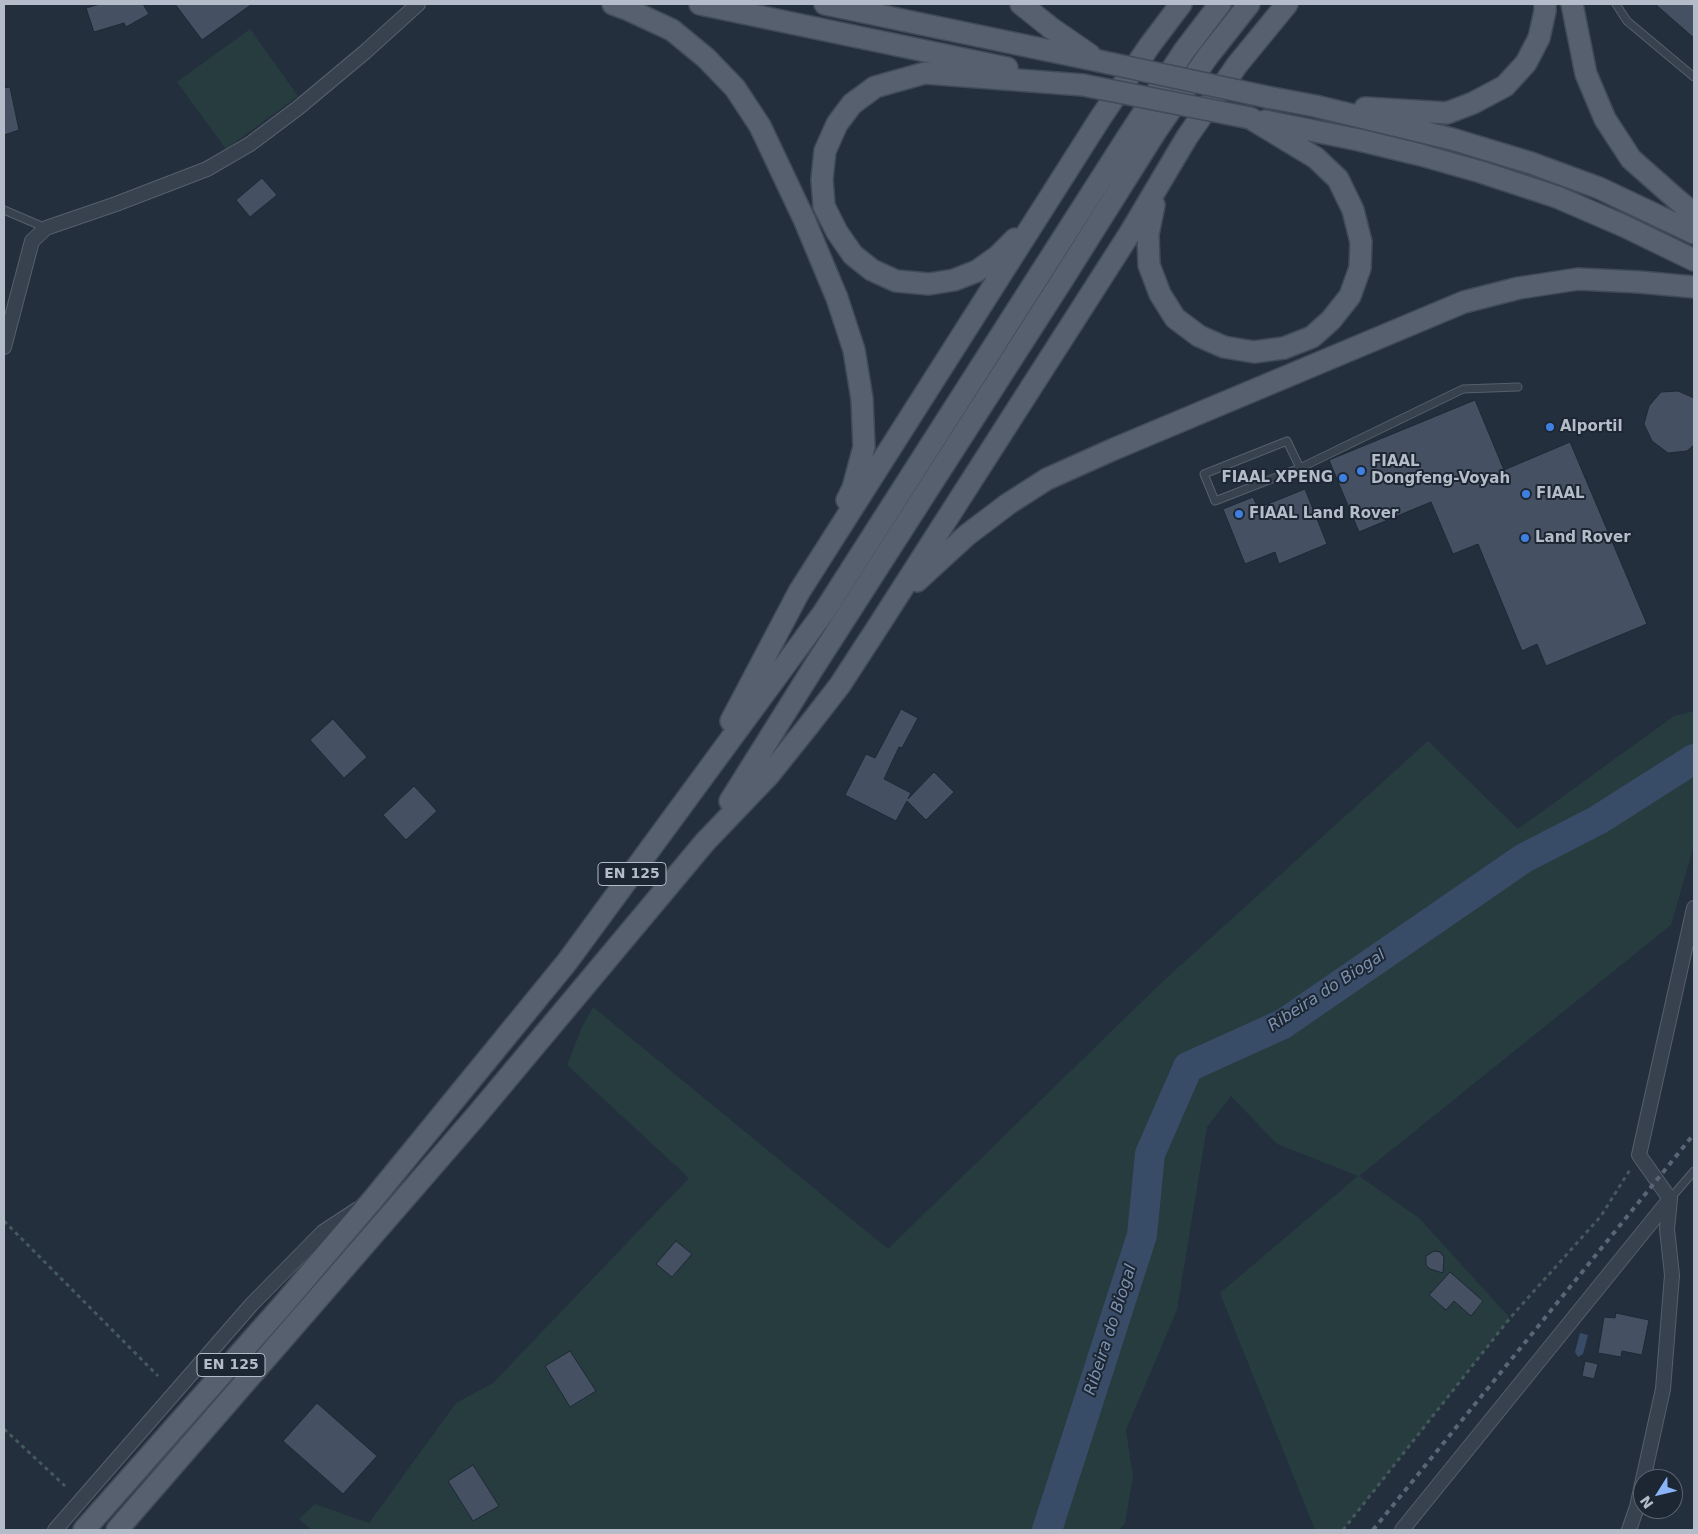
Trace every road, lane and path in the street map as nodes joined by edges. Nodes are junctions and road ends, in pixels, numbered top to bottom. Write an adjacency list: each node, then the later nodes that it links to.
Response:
1 (418, 4): 24 (street)
2 (613, 4): 31 (main road)
3 (700, 4): 17 (main road)
4 (825, 4): 15 (main road)
5 (1021, 4): 15 (main road)
6 (1174, 4): 14 (main road)
7 (1181, 4): 14 (main road)
8 (1220, 4): 33 (main road)
9 (1249, 4): 34 (main road)
10 (1287, 4): 20 (main road)
11 (1545, 4): 18 (main road)
12 (1572, 4): 23 (main road)
13 (1616, 4): 16 (lane)
14 (1150, 45): 21 (main road)
15 (1099, 61): 18 (main road, bridge)
16 (1694, 77)
17 (1083, 84): 19 (main road, bridge); 21 (main road)
18 (1314, 106): 25 (main road)
19 (1250, 118): 20 (main road); 26 (main road)
20 (1188, 137): 32 (main road)
21 (1048, 201): 31 (main road)
22 (4, 210): 24 (lane)
23 (1694, 214)
24 (46, 228): 28 (street)
25 (1694, 233)
26 (1694, 260)
27 (1694, 287): 32 (main road)
28 (4, 347)
29 (1518, 387): 30 (lane)
30 (1300, 468): 30 (lane)
31 (799, 592): 33 (main road)
32 (879, 625): 34 (main road)
33 (698, 786): 38 (main road, EN 125)
34 (705, 842): 46 (main road, EN 125)
35 (1694, 908): 36 (street)
36 (1639, 1155): 39 (street); 47 (path)
37 (1694, 1171): 39 (lane)
38 (375, 1197): 44 (street); 45 (main road, EN 125)
39 (1670, 1199): 48 (street); 49 (street)
40 (4, 1221): 41 (path)
41 (158, 1376)
42 (4, 1429): 43 (path)
43 (65, 1486)
44 (55, 1530)
45 (84, 1530)
46 (118, 1530)
47 (1343, 1530)
48 (1402, 1530)
49 (1629, 1530)

